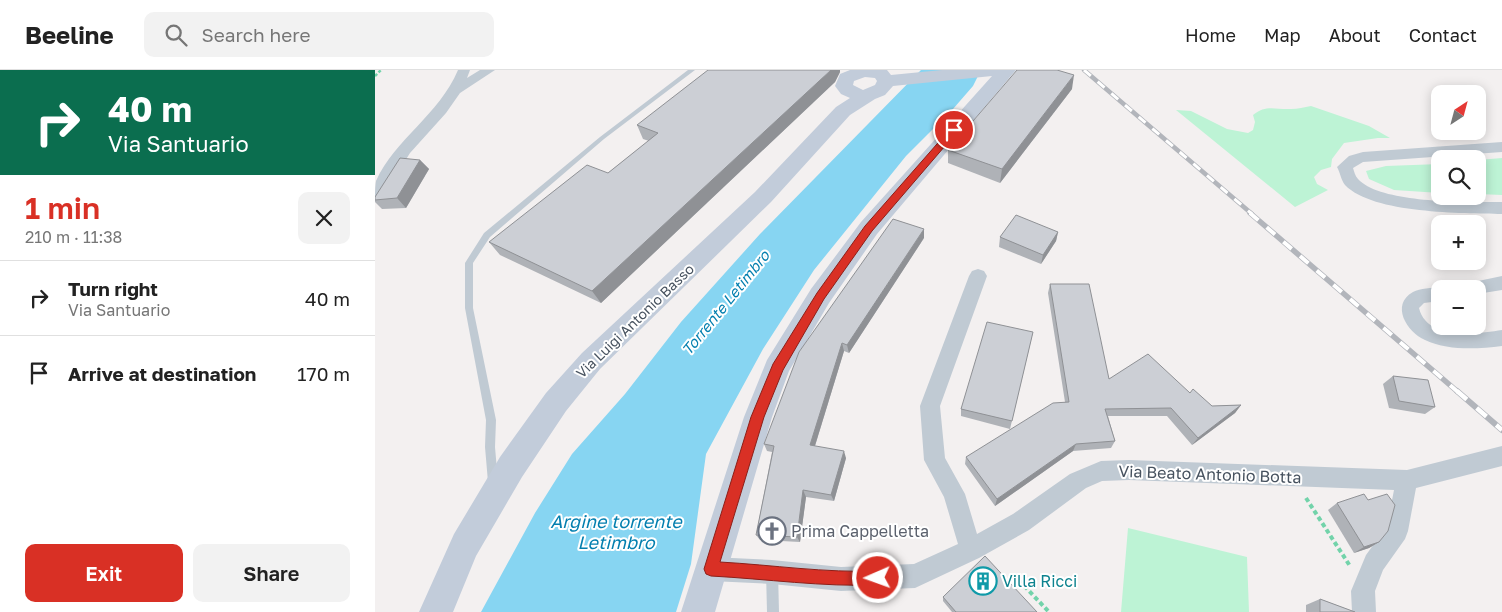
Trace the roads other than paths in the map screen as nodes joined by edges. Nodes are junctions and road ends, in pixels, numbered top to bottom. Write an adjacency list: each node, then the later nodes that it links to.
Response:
1 (464, 70): 6 (street)
2 (489, 70): 6 (street)
3 (692, 70): 20 (lane)
4 (997, 70): 5 (main road, Via Luigi Antonio Basso); 22 (main road)
5 (880, 74): 7 (main road, Via Luigi Antonio Basso); 7 (main road, Via Luigi Antonio Basso)
6 (457, 90): 9 (street)
7 (845, 101): 20 (main road, Via Luigi Antonio Basso)
8 (1502, 148): 10 (street)
9 (375, 195)
10 (1502, 208)
11 (978, 276): 21 (street)
12 (1502, 283): 13 (street)
13 (1486, 286)
14 (1431, 296): 15 (street)
15 (1431, 334)
16 (1434, 335): 17 (street)
17 (1502, 338)
18 (1502, 456): 19 (street)
19 (1407, 480): 21 (street, Via Beato Antonio Botta); 24 (street)
20 (494, 496): 25 (main road, Via Luigi Antonio Basso)
21 (971, 550): 23 (street, Via Beato Antonio Botta)
22 (711, 569): 23 (street, Via Beato Antonio Botta); 26 (main road)
23 (771, 572): 27 (lane)
24 (1363, 601)
25 (436, 612)
26 (698, 612)
27 (773, 612)

